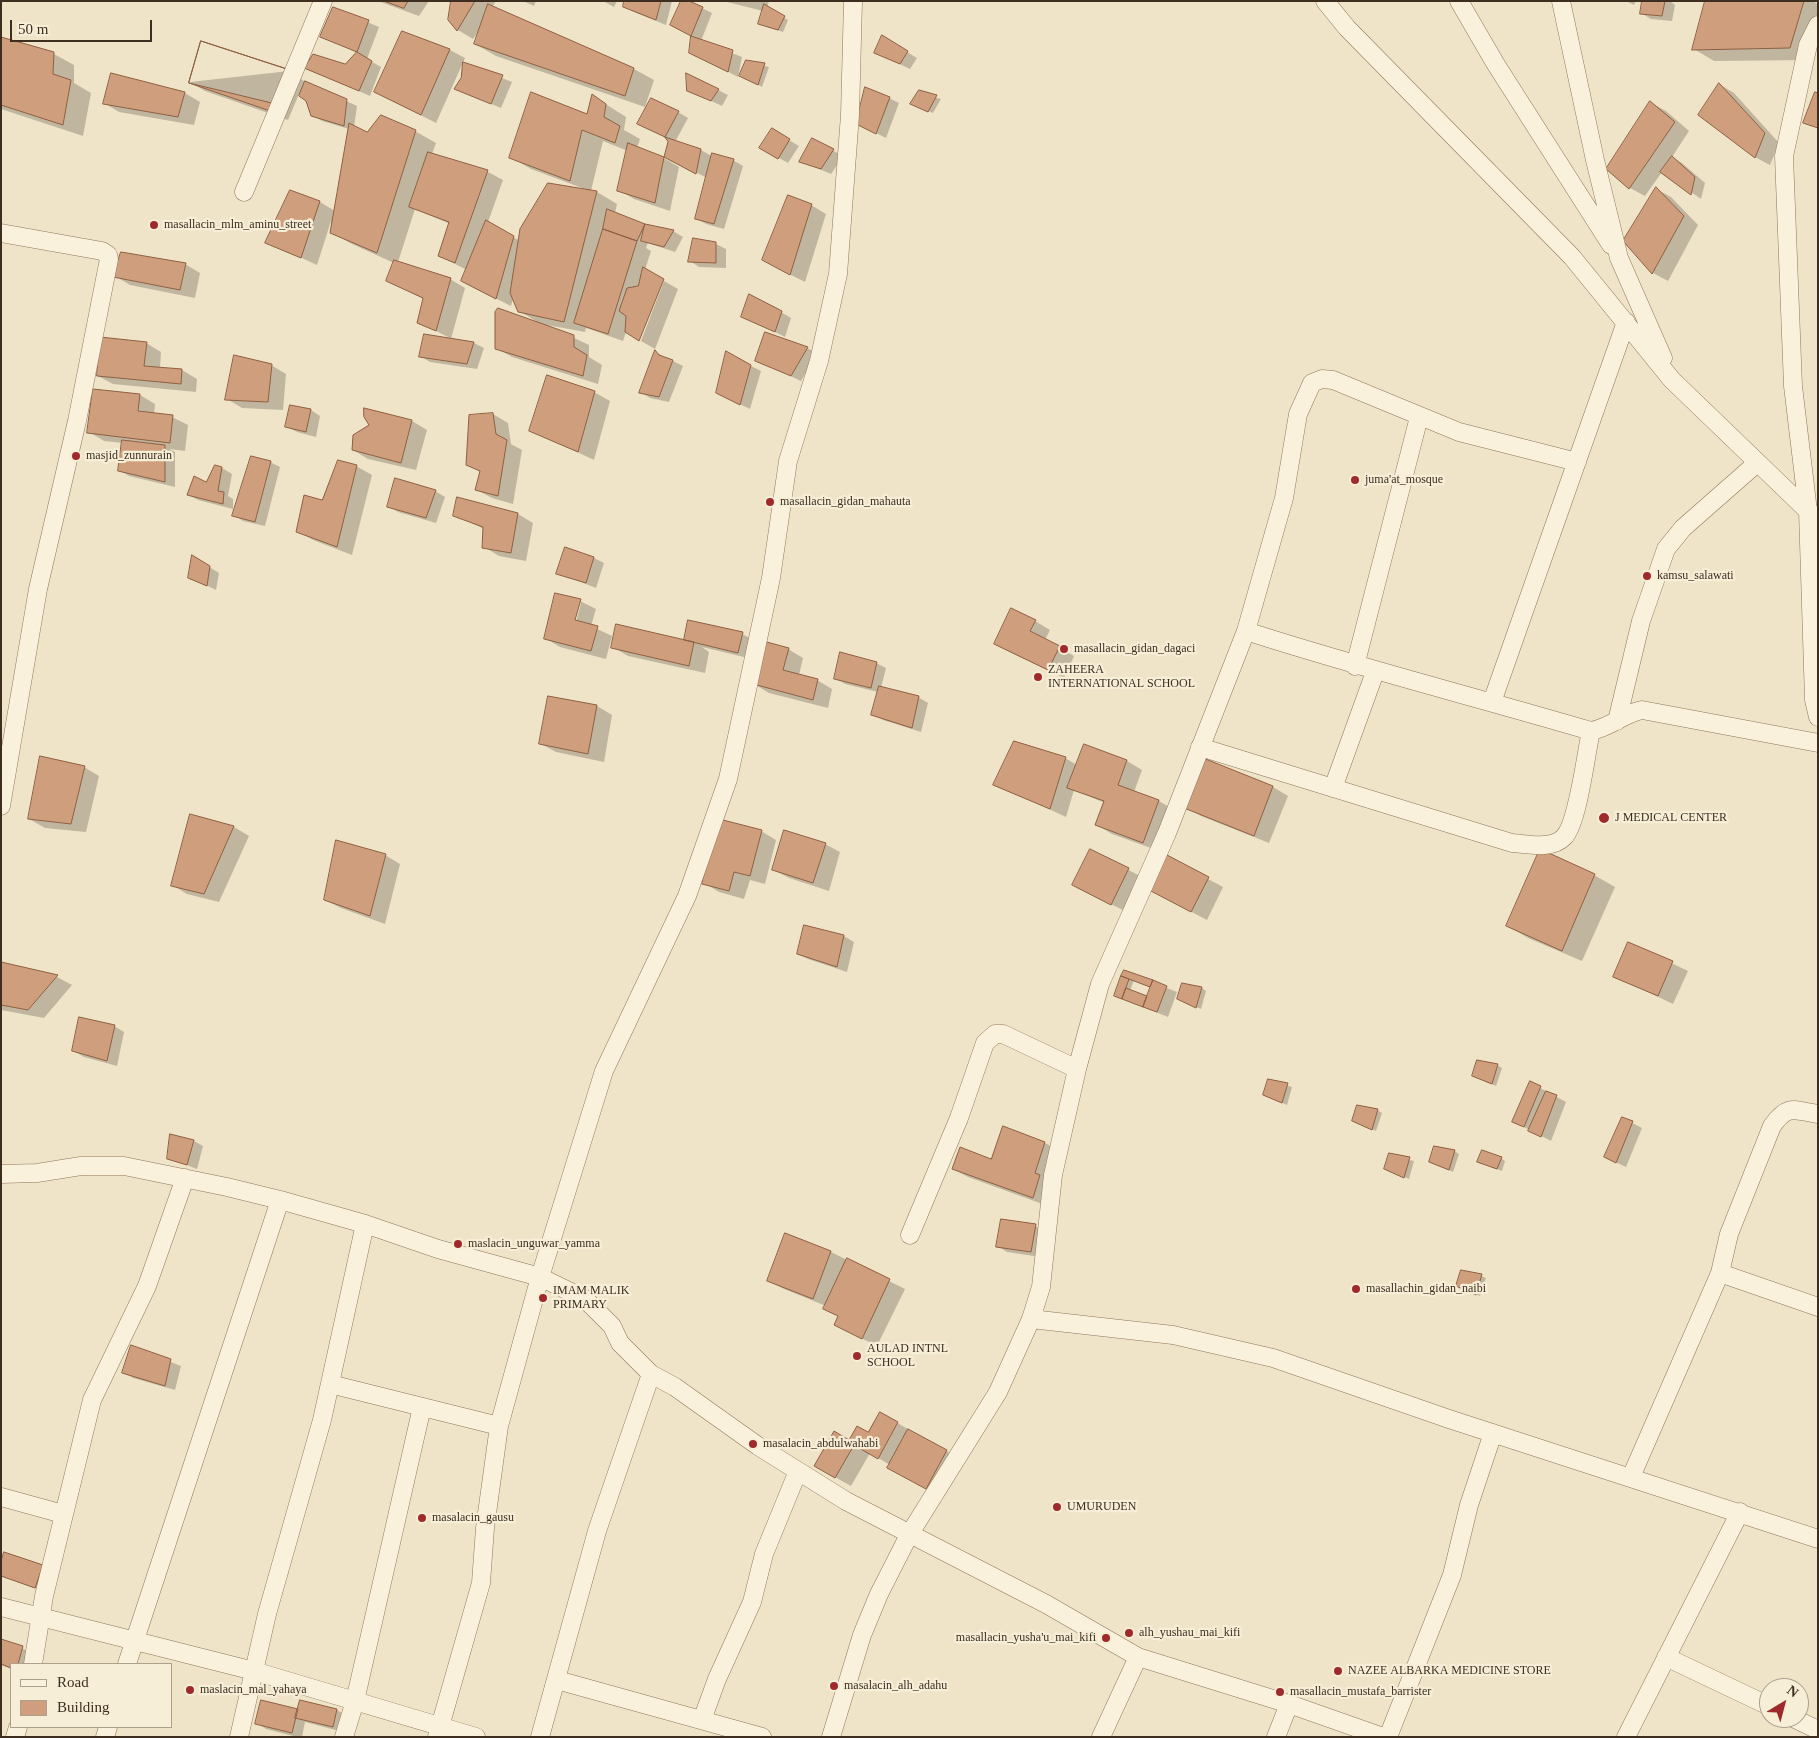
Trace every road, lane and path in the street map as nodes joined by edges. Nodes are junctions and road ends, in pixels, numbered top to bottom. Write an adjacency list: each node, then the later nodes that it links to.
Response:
1 (323, 1): 7 (street)
2 (853, 1): 35 (street)
3 (1325, 1): 10 (street)
4 (1459, 1): 9 (street)
5 (1561, 1): 9 (street)
6 (1818, 25): 15 (street)
7 (244, 192)
8 (1, 232): 26 (street)
9 (1619, 258): 11 (street)
10 (1626, 322): 11 (street); 13 (street)
11 (1672, 380): 14 (street)
12 (1419, 417): 13 (street); 16 (street); 17 (street)
13 (1577, 462): 19 (street)
14 (1757, 463): 15 (street); 21 (street)
15 (1813, 514): 20 (street)
16 (1246, 631): 17 (street); 24 (street)
17 (1355, 666): 18 (street)
18 (1375, 672): 19 (street); 25 (street)
19 (1492, 702): 22 (street)
20 (1818, 717)
21 (1617, 721): 22 (street); 23 (street)
22 (1591, 731): 25 (street)
23 (1818, 743)
24 (1200, 747): 25 (street); 27 (street)
25 (1333, 788)
26 (1, 806)
27 (1076, 1069): 33 (street); 37 (street)
28 (1818, 1114): 34 (street)
29 (1, 1174): 30 (street)
30 (185, 1178): 31 (street); 47 (street)
31 (280, 1200): 32 (street); 52 (street)
32 (365, 1224): 35 (street); 39 (street)
33 (910, 1235)
34 (1720, 1273): 36 (street); 44 (street)
35 (540, 1276): 38 (street); 41 (street)
36 (1818, 1307)
37 (1031, 1319): 42 (street); 48 (street)
38 (651, 1374): 43 (street); 58 (street)
39 (330, 1384): 40 (street); 57 (street)
40 (422, 1407): 41 (street); 59 (street)
41 (499, 1426): 63 (street)
42 (1493, 1433): 44 (street); 74 (street)
43 (798, 1471): 48 (street); 62 (street)
44 (1631, 1477): 46 (street)
45 (1, 1497): 47 (street)
46 (1740, 1512): 49 (street); 54 (street)
47 (63, 1514): 51 (street)
48 (909, 1535): 53 (street); 70 (street)
49 (1818, 1539)
50 (1, 1607): 51 (street)
51 (40, 1618): 52 (street); 55 (street)
52 (134, 1641): 56 (street); 57 (street)
53 (1138, 1657): 61 (street); 71 (street)
54 (1666, 1657): 60 (street); 75 (street)
55 (33, 1663)
56 (127, 1663)
57 (254, 1671): 59 (street); 65 (street)
58 (557, 1680): 62 (street); 68 (street)
59 (355, 1701): 63 (street); 66 (street)
60 (1759, 1701)
61 (1289, 1704): 72 (street); 73 (street)
62 (702, 1720): 64 (street)
63 (439, 1731): 67 (street)
64 (724, 1732): 69 (street)
65 (239, 1737)
66 (344, 1737)
67 (476, 1737)
68 (540, 1737)
69 (762, 1737)
70 (831, 1737)
71 (1101, 1737)
72 (1276, 1737)
73 (1383, 1737)
74 (1388, 1737)
75 (1626, 1737)

